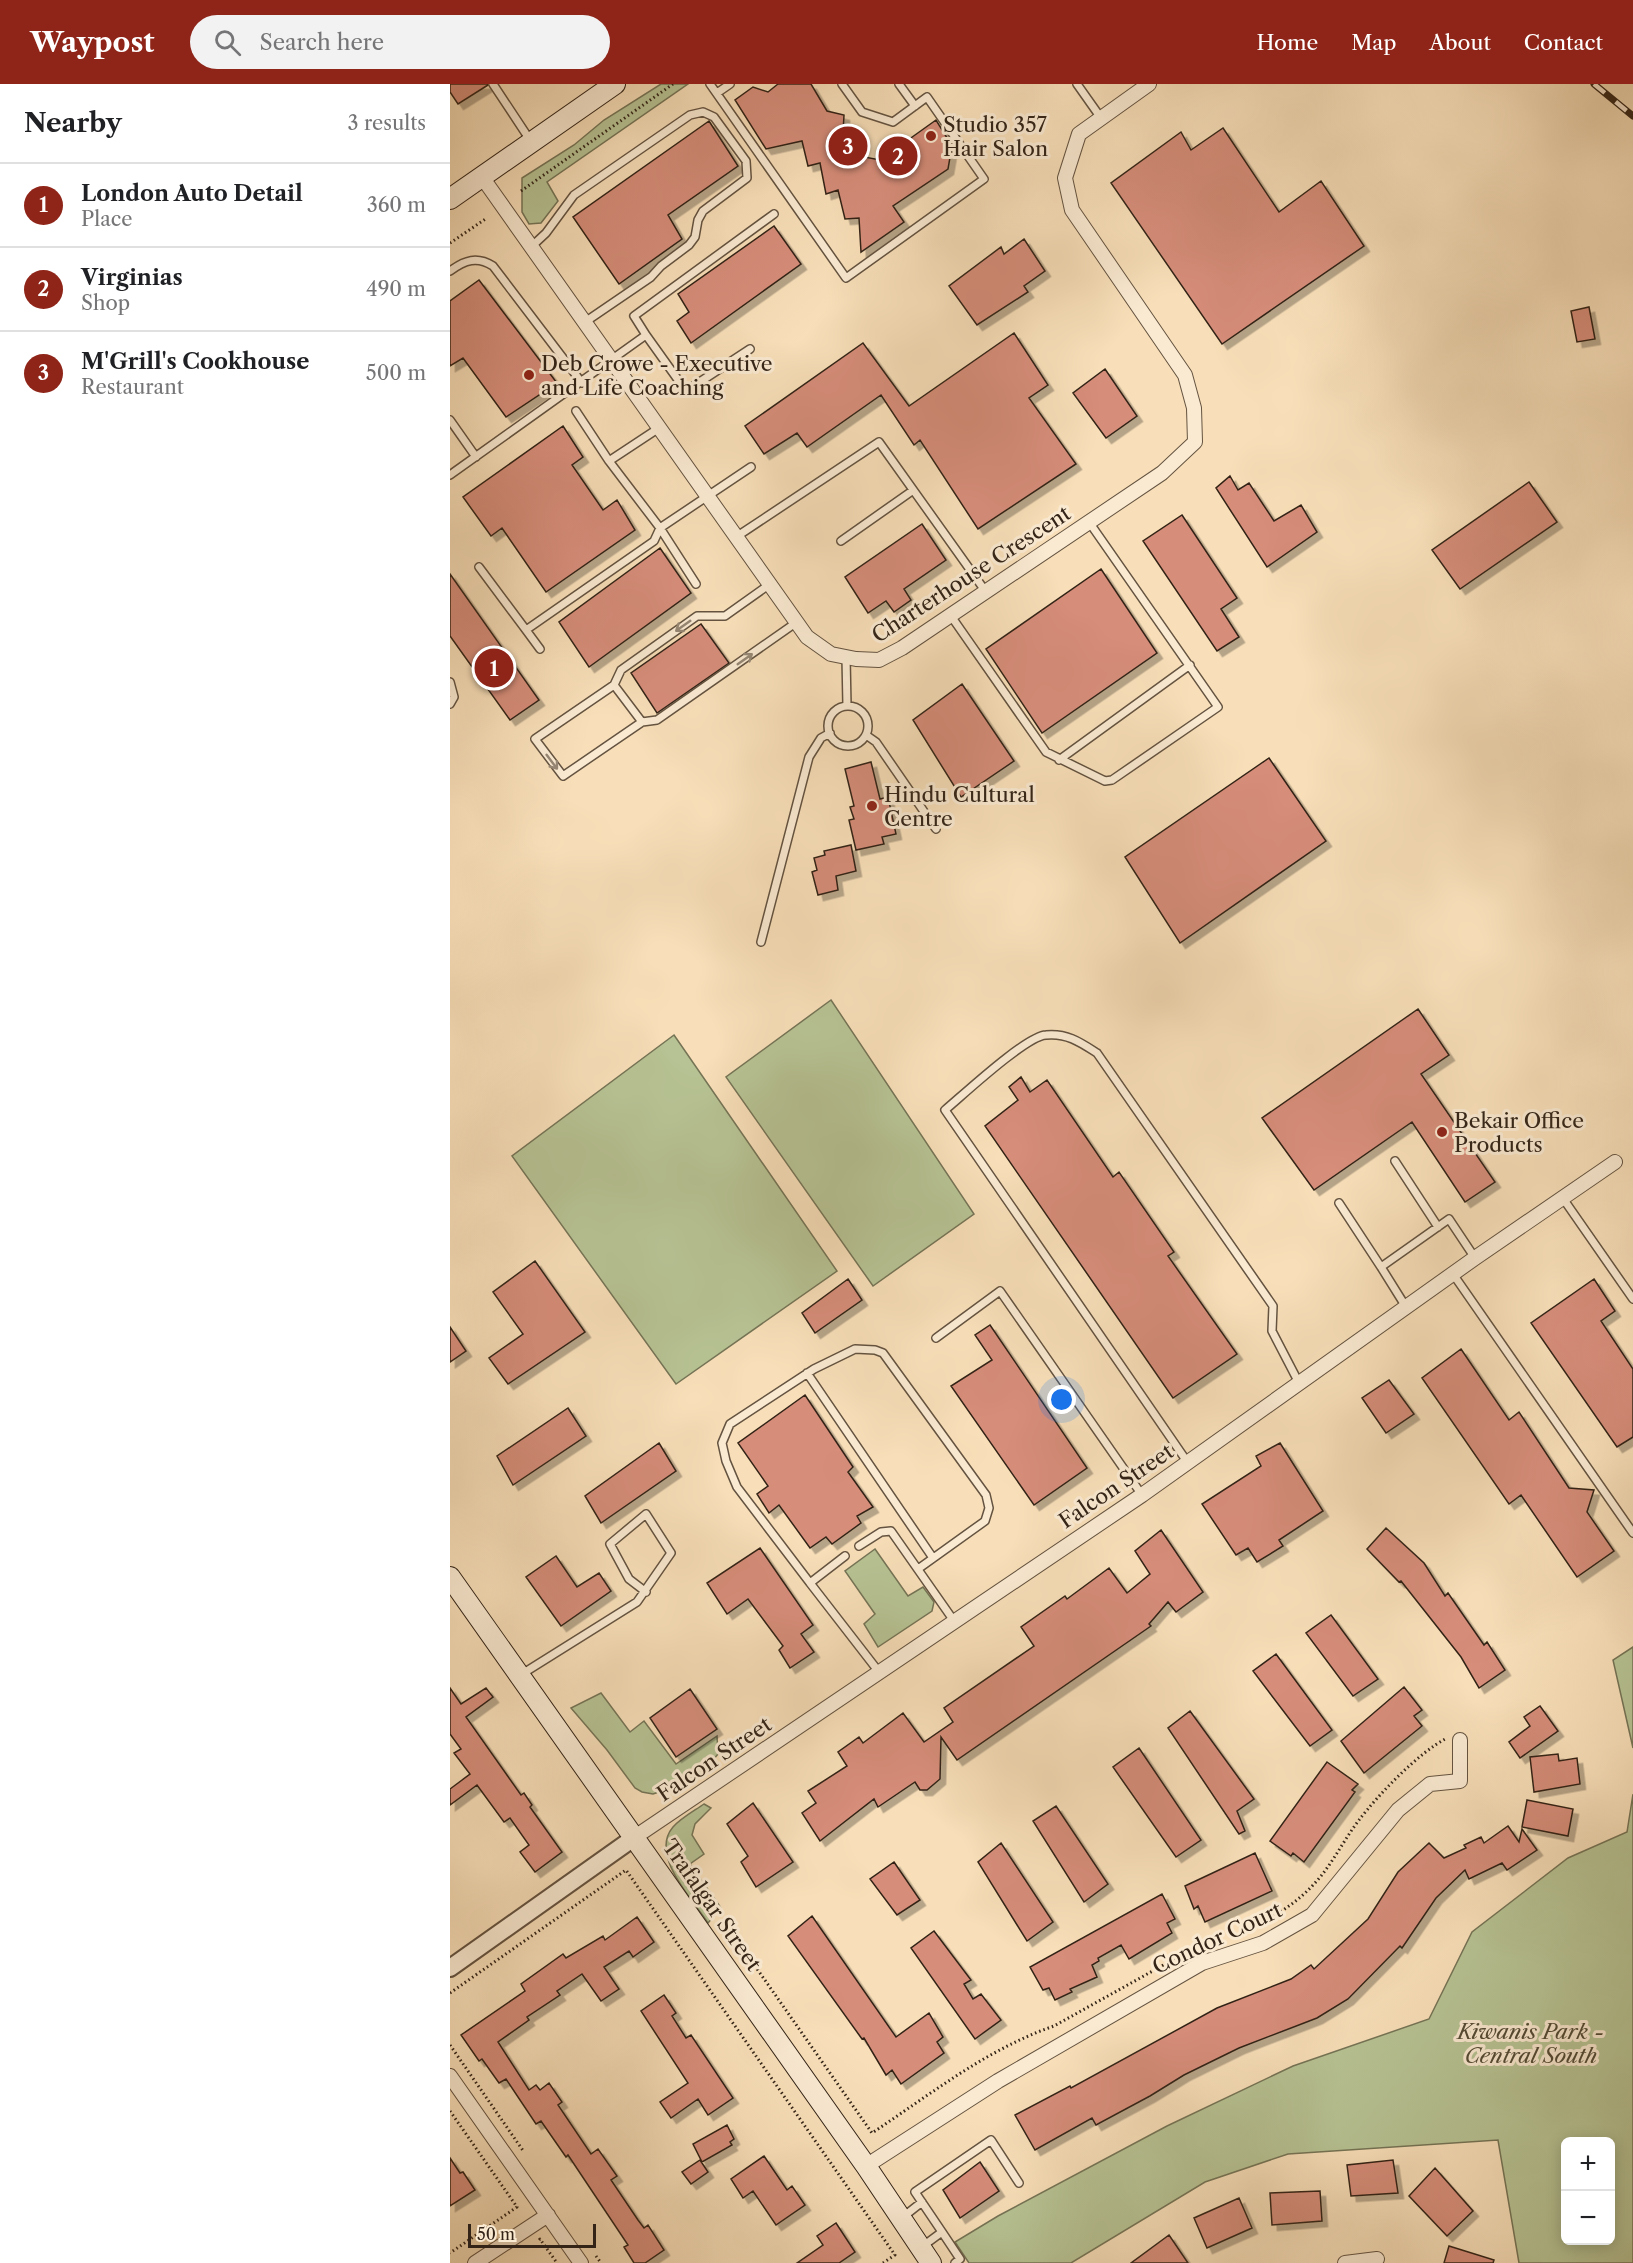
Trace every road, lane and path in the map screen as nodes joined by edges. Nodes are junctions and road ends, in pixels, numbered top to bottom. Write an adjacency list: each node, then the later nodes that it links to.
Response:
1 (493, 84): 13 (lane)
2 (615, 84): 13 (main road)
3 (673, 84): 15 (path)
4 (710, 84): 10 (lane)
5 (730, 84): 10 (lane)
6 (842, 84): 11 (lane)
7 (899, 84): 11 (lane)
8 (1077, 84): 12 (lane)
9 (1149, 84): 12 (street, Charterhouse Crescent)
10 (717, 93): 11 (lane)
11 (915, 106)
12 (1101, 118): 36 (street, Charterhouse Crescent)
13 (531, 142): 14 (main road)
14 (482, 177): 16 (main road); 20 (street, Charterhouse Crescent)
15 (521, 191)
16 (450, 199)
17 (774, 214): 23 (lane)
18 (487, 218): 19 (path)
19 (450, 243)
20 (531, 247): 22 (street, Charterhouse Crescent); 22 (lane)
21 (450, 271): 26 (lane)
22 (585, 322): 25 (street, Charterhouse Crescent)
23 (646, 335): 24 (lane); 25 (lane)
24 (750, 349)
25 (612, 361): 26 (lane); 29 (street, Charterhouse Crescent)
26 (582, 383): 30 (lane)
27 (576, 411): 31 (lane)
28 (450, 420): 30 (lane)
29 (659, 428): 31 (lane); 35 (street, Charterhouse Crescent)
30 (476, 457): 33 (lane)
31 (609, 461): 37 (lane)
32 (751, 467): 35 (lane)
33 (450, 476)
34 (912, 490): 38 (lane); 39 (lane); 43 (lane)
35 (706, 495): 37 (lane); 38 (street, Charterhouse Crescent)
36 (1089, 522): 43 (street, Charterhouse Crescent); 49 (lane)
37 (660, 528): 41 (lane); 46 (lane)
38 (736, 537): 42 (street, Charterhouse Crescent)
39 (841, 541)
40 (479, 567): 46 (lane)
41 (696, 584)
42 (770, 584): 45 (street, Charterhouse Crescent); 51 (lane, one-way to 51)
43 (986, 592): 44 (street, Charterhouse Crescent)
44 (951, 615): 48 (street, Charterhouse Crescent); 57 (lane)
45 (797, 622): 48 (street, Charterhouse Crescent); 54 (lane, one-way to 45)
46 (526, 630): 47 (lane)
47 (540, 649)
48 (846, 657): 53 (lane)
49 (1190, 665): 57 (lane); 57 (lane)
50 (450, 682): 52 (lane)
51 (614, 684): 54 (lane); 54 (lane, one-way to 54)
52 (450, 704)
53 (847, 706): 55 (lane); 56 (lane)
54 (642, 722)
55 (830, 733): 56 (lane); 59 (lane)
56 (866, 735): 58 (lane)
57 (1059, 760)
58 (936, 829)
59 (761, 942)
60 (1395, 1161): 64 (lane)
61 (1615, 1162): 62 (street, Falcon Street)
62 (1562, 1197): 65 (street, Falcon Street); 68 (lane)
63 (1339, 1203): 66 (lane)
64 (1438, 1227): 65 (lane); 66 (lane)
65 (1475, 1258): 67 (street, Falcon Street)
66 (1381, 1267): 69 (lane)
67 (1453, 1275): 69 (street, Falcon Street); 75 (lane)
68 (1633, 1299)
69 (1406, 1307): 72 (street, Falcon Street)
70 (936, 1338): 74 (lane)
71 (807, 1373): 78 (lane); 78 (lane); 81 (lane)
72 (1299, 1383): 73 (street, Falcon Street); 73 (lane)
73 (1188, 1463): 74 (street, Falcon Street)
74 (1142, 1495): 83 (street, Falcon Street)
75 (1633, 1533)
76 (859, 1546): 79 (lane)
77 (845, 1557): 81 (lane)
78 (933, 1558): 79 (lane)
79 (918, 1569): 83 (lane)
80 (450, 1576): 85 (main road, Trafalgar Street)
81 (810, 1583): 84 (lane)
82 (646, 1592): 82 (lane); 85 (lane)
83 (954, 1621): 84 (street, Falcon Street)
84 (879, 1672): 87 (street, Falcon Street)
85 (520, 1676): 87 (main road, Trafalgar Street)
86 (1458, 1737): 89 (path); 95 (street, Condor Court)
87 (635, 1837): 91 (street); 95 (main road, Trafalgar Street)
88 (734, 1936): 90 (path)
89 (1233, 1936)
90 (1184, 1954)
91 (450, 1968)
92 (450, 1993): 109 (path)
93 (450, 2076): 98 (street)
94 (450, 2111): 102 (path)
95 (866, 2166): 99 (main road, Trafalgar Street)
96 (1018, 2183): 97 (lane)
97 (922, 2202): 99 (lane); 100 (lane)
98 (548, 2215): 106 (street); 108 (street)
99 (901, 2218): 103 (main road, Trafalgar Street)
100 (942, 2232): 103 (lane); 105 (lane)
101 (531, 2245): 107 (path)
102 (450, 2253)
103 (924, 2258)
104 (1377, 2259): 110 (street)
105 (960, 2262)
106 (476, 2263)
107 (557, 2263)
108 (581, 2263)
109 (883, 2263)
110 (1345, 2263)

